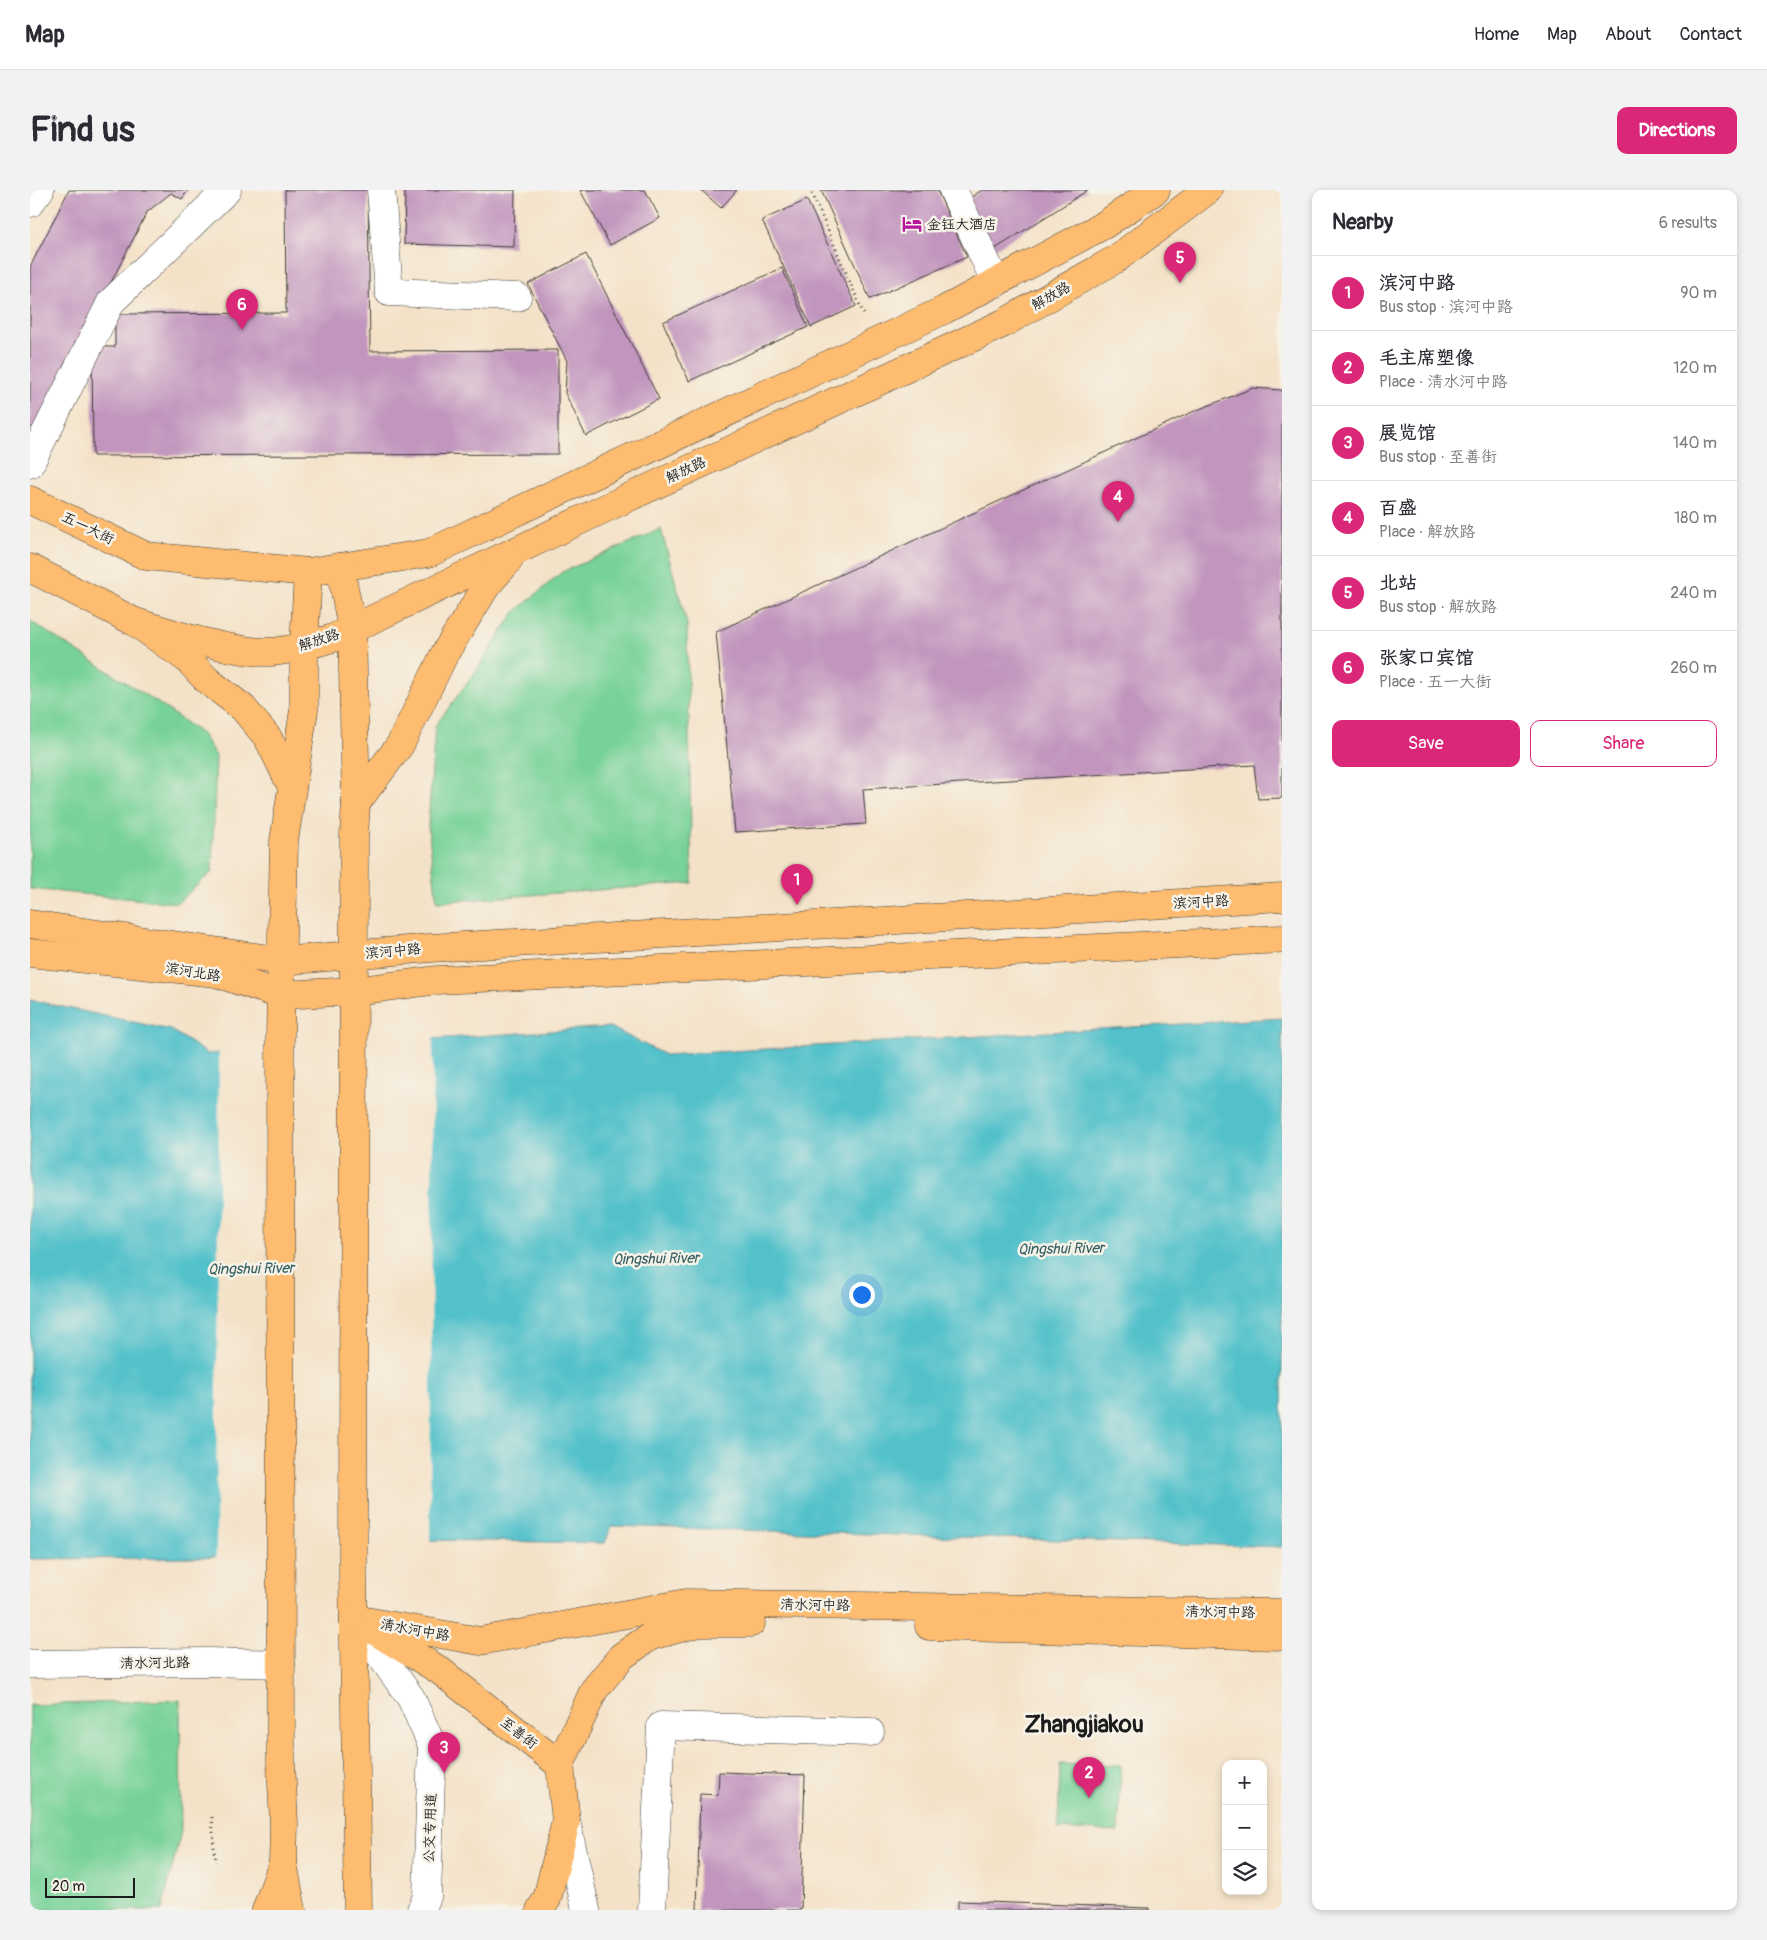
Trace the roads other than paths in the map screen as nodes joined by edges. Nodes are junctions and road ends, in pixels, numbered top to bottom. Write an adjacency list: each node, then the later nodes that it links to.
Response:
1 (40, 190): 7 (street)
2 (227, 190): 10 (street)
3 (381, 190): 9 (street)
4 (953, 190): 8 (street)
5 (1156, 190): 8 (main road)
6 (1208, 190): 12 (main road, 解放路)
7 (30, 203)
8 (996, 283): 13 (main road)
9 (517, 297)
10 (30, 464)
11 (30, 500): 15 (main road, 五一大街)
12 (517, 551): 17 (main road, 解放路); 20 (main road)
13 (340, 567): 15 (main road); 17 (main road)
14 (30, 568): 16 (main road)
15 (308, 572): 18 (main road)
16 (135, 622): 18 (main road, 解放路); 19 (main road)
17 (352, 628): 18 (main road, 解放路); 20 (main road)
18 (304, 646): 19 (main road)
19 (292, 787): 26 (main road)
20 (356, 803): 25 (main road)
21 (1282, 897): 25 (main road, 滨河中路)
22 (30, 924): 26 (main road, 滨河北路)
23 (1282, 939): 27 (main road)
24 (30, 953): 28 (main road, 滨河北路)
25 (354, 954): 26 (main road, 滨河中路); 27 (main road)
26 (282, 961): 28 (main road)
27 (354, 992): 28 (main road, 滨河北路); 30 (main road)
28 (281, 995): 33 (main road)
29 (1282, 1613): 30 (main road, 清水河中路)
30 (354, 1618): 35 (main road, 至善街); 38 (main road); 39 (street, 公交专用道)
31 (1282, 1636): 35 (main road, 清水河中路)
32 (30, 1664): 33 (street, 清水河北路)
33 (281, 1664): 37 (main road)
34 (870, 1732): 42 (street)
35 (560, 1765): 36 (main road)
36 (566, 1821): 40 (main road); 41 (street)
37 (272, 1910)
38 (358, 1910)
39 (421, 1910)
40 (540, 1910)
41 (586, 1910)
42 (652, 1910)

